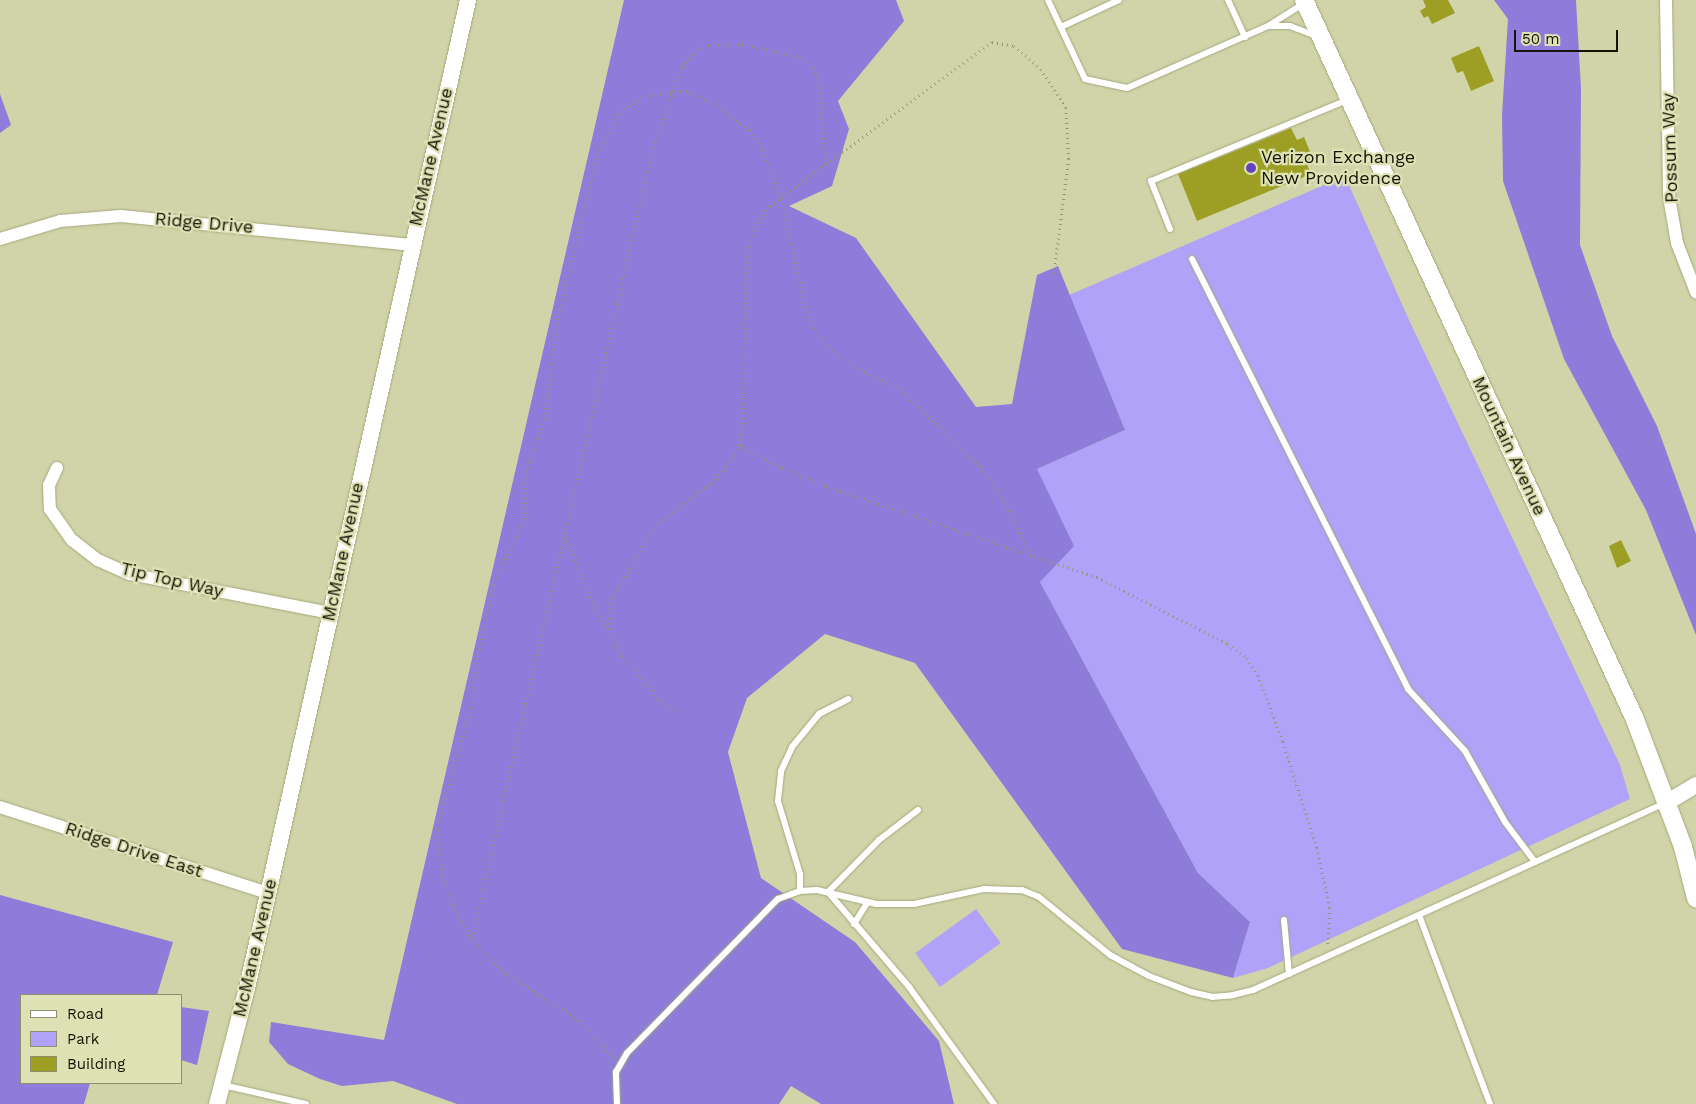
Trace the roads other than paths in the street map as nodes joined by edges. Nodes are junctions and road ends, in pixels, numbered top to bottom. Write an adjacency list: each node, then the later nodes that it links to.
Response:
1 (468, 0): 14 (street, McMane Avenue)
2 (1048, 0): 8 (lane)
3 (1119, 0): 8 (lane)
4 (1228, 0): 9 (lane)
5 (1666, 0): 16 (street, Possum Way)
6 (1306, 1): 7 (lane); 10 (main road, Mountain Avenue)
7 (1268, 26): 9 (lane); 10 (lane)
8 (1061, 27): 9 (lane)
9 (1245, 37)
10 (1322, 38): 11 (main road, Mountain Avenue)
11 (1350, 100): 12 (lane); 21 (main road, Mountain Avenue)
12 (1170, 229)
13 (0, 239): 14 (street, Ridge Drive)
14 (411, 245): 18 (street, McMane Avenue)
15 (1192, 259): 24 (lane)
16 (1696, 292)
17 (56, 468): 18 (street, Tip Top Way)
18 (330, 613): 27 (street, McMane Avenue)
19 (848, 699): 25 (lane)
20 (1696, 785): 21 (street)
21 (1666, 803): 24 (lane); 28 (main road, Mountain Avenue)
22 (0, 807): 27 (street, Ridge Drive East)
23 (918, 810): 26 (lane)
24 (1535, 862): 30 (lane)
25 (800, 890): 26 (lane); 37 (lane)
26 (828, 892): 29 (lane); 32 (lane)
27 (268, 893): 34 (street, McMane Avenue)
28 (1696, 898)
29 (868, 902): 32 (lane); 33 (lane)
30 (1419, 915): 33 (lane); 39 (lane)
31 (1284, 920): 33 (lane)
32 (854, 924): 38 (lane)
33 (1289, 974)
34 (222, 1085): 35 (street, McMane Avenue); 36 (lane)
35 (217, 1104)
36 (306, 1104)
37 (617, 1104)
38 (994, 1104)
39 (1490, 1104)

